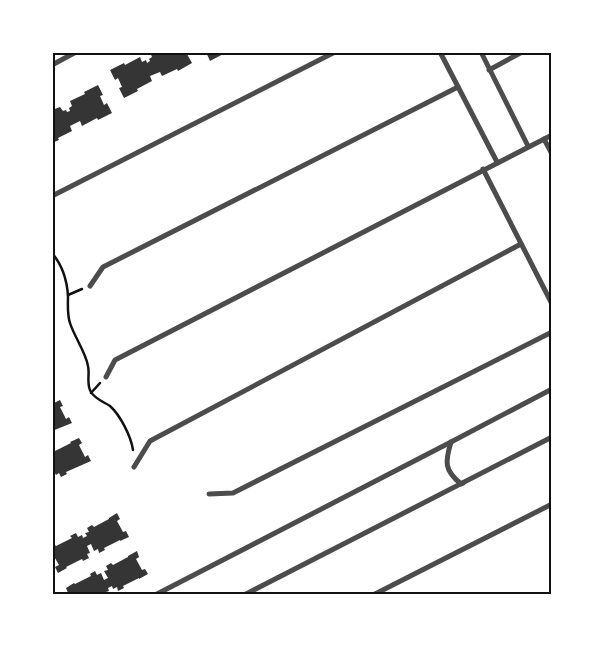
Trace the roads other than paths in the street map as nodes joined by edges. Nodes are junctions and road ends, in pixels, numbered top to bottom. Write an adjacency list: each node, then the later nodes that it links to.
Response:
1 (76, 52): 6 (street)
2 (335, 52): 15 (street)
3 (440, 52): 8 (street)
4 (480, 52): 7 (street)
5 (522, 52): 7 (street)
6 (52, 65)
7 (489, 70): 11 (street)
8 (458, 87): 13 (street); 17 (street)
9 (552, 134): 10 (street)
10 (544, 138): 11 (street); 12 (street)
11 (528, 146): 13 (street)
12 (552, 154)
13 (497, 162): 14 (street)
14 (483, 169): 16 (street); 20 (street)
15 (52, 196)
16 (521, 244): 18 (street); 24 (street)
17 (90, 286)
18 (552, 304)
19 (552, 332): 26 (street)
20 (106, 377)
21 (552, 389): 23 (street)
22 (552, 437): 25 (street)
23 (451, 442): 25 (street); 28 (street)
24 (134, 467)
25 (472, 479): 29 (street)
26 (209, 494)
27 (552, 504): 30 (street)
28 (157, 594)
29 (246, 594)
30 (375, 594)

